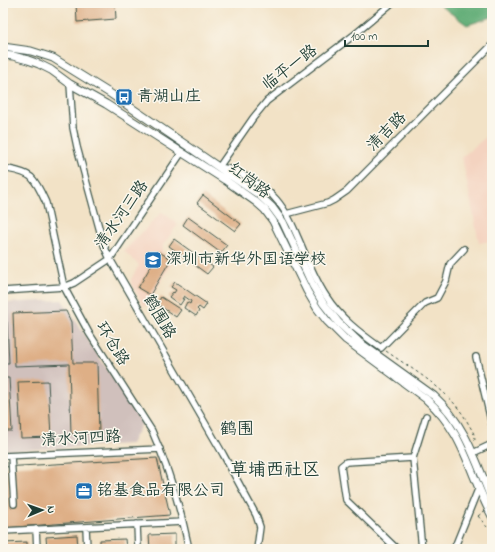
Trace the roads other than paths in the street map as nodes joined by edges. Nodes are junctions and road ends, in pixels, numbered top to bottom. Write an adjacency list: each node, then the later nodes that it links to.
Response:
1 (392, 3): 9 (street, 临平一路)
2 (492, 45): 11 (street, 清吉路)
3 (3, 47): 5 (main road, 红岗路)
4 (3, 55): 6 (main road, 红岗路)
5 (90, 82): 7 (main road); 9 (main road, 红岗路)
6 (70, 84): 7 (main road, 红岗路); 13 (street, 鹤围路)
7 (82, 91): 8 (main road, 红岗路)
8 (182, 152): 13 (street, 清水河三路); 25 (main road, 红岗路)
9 (219, 167): 11 (street); 21 (main road, 红岗路)
10 (3, 168): 14 (street, 环仓路)
11 (286, 214): 12 (street)
12 (464, 249)
13 (110, 259): 14 (street, 清水河三路); 38 (street, 鹤围路)
14 (64, 287): 15 (street, 清水河三路); 20 (street, 环仓路)
15 (3, 291)
16 (476, 357): 18 (street)
17 (426, 416): 24 (street)
18 (492, 425)
19 (492, 444): 21 (street)
20 (160, 449): 23 (street, 清水河四路); 29 (street, 环仓路)
21 (473, 452): 26 (main road, 红岗路)
22 (3, 456): 23 (street, 清水河四路)
23 (11, 456): 27 (street)
24 (413, 458): 39 (street); 40 (street)
25 (479, 487): 28 (main road, 红岗路); 41 (street)
26 (492, 500)
27 (14, 504)
28 (492, 516)
29 (183, 522): 30 (street); 37 (street, 环仓路)
30 (137, 524): 31 (street); 36 (street)
31 (86, 527): 32 (street); 35 (street)
32 (36, 530): 33 (street); 34 (street)
33 (3, 531)
34 (37, 549)
35 (87, 549)
36 (138, 549)
37 (189, 549)
38 (257, 549)
39 (397, 549)
40 (422, 549)
41 (454, 549)

